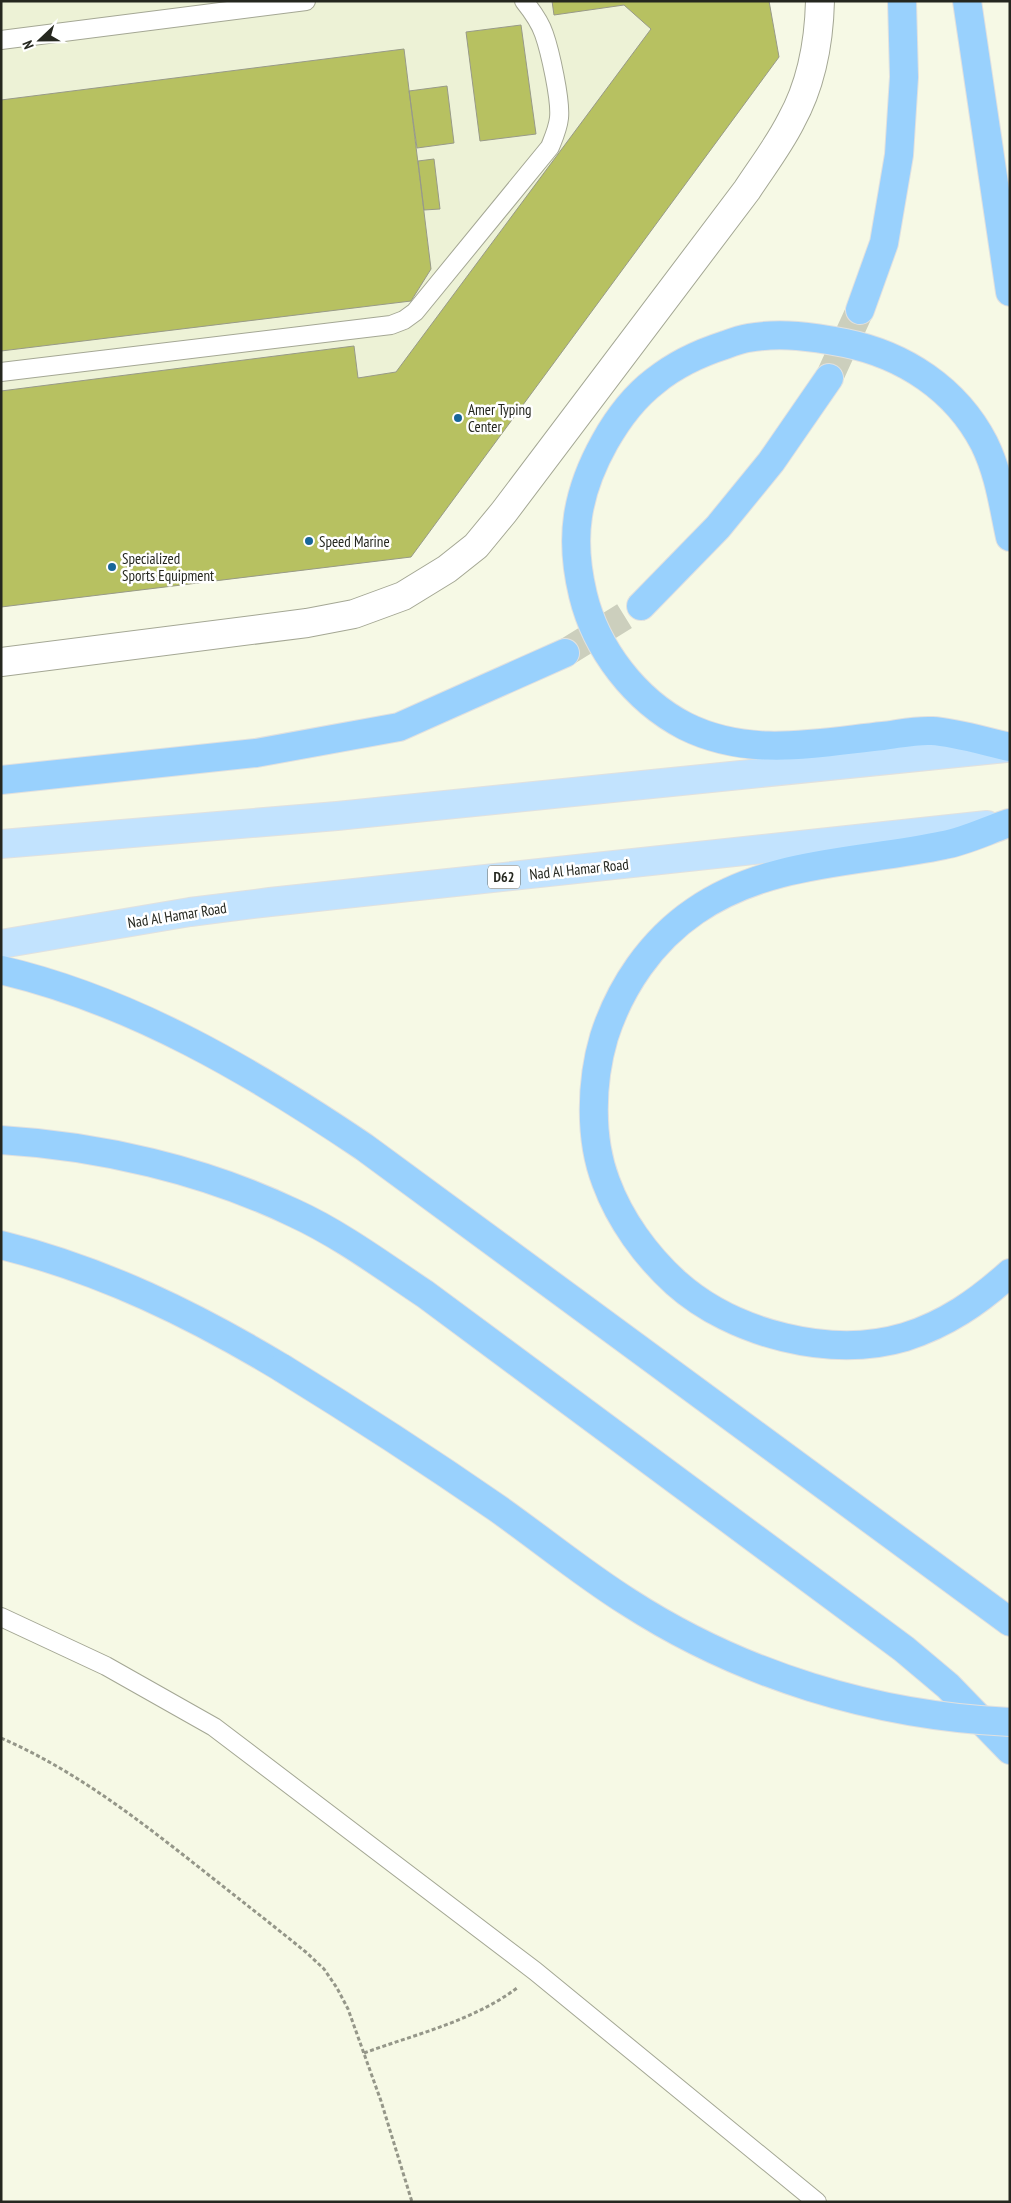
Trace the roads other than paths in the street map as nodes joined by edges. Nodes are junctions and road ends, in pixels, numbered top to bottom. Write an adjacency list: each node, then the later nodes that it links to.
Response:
1 (306, 1): 6 (lane)
2 (524, 1): 9 (lane)
3 (820, 1): 14 (street)
4 (902, 1): 8 (highway)
5 (967, 1): 7 (highway)
6 (1, 40)
7 (1010, 292)
8 (860, 310)
9 (1, 372)
10 (829, 378): 12 (highway)
11 (1010, 537): 15 (highway)
12 (641, 606)
13 (565, 653): 16 (highway)
14 (1, 662)
15 (1010, 747): 18 (main road)
16 (1, 780)
17 (1009, 823): 19 (main road, Nad Al Hamar Road / D62); 23 (highway)
18 (1, 844)
19 (1, 944)
20 (1, 970): 25 (highway)
21 (1, 1140): 27 (highway)
22 (1, 1245): 26 (highway, bridge)
23 (1010, 1273)
24 (1, 1617): 28 (lane)
25 (1010, 1622)
26 (1010, 1722)
27 (1010, 1750)
28 (818, 2202)

